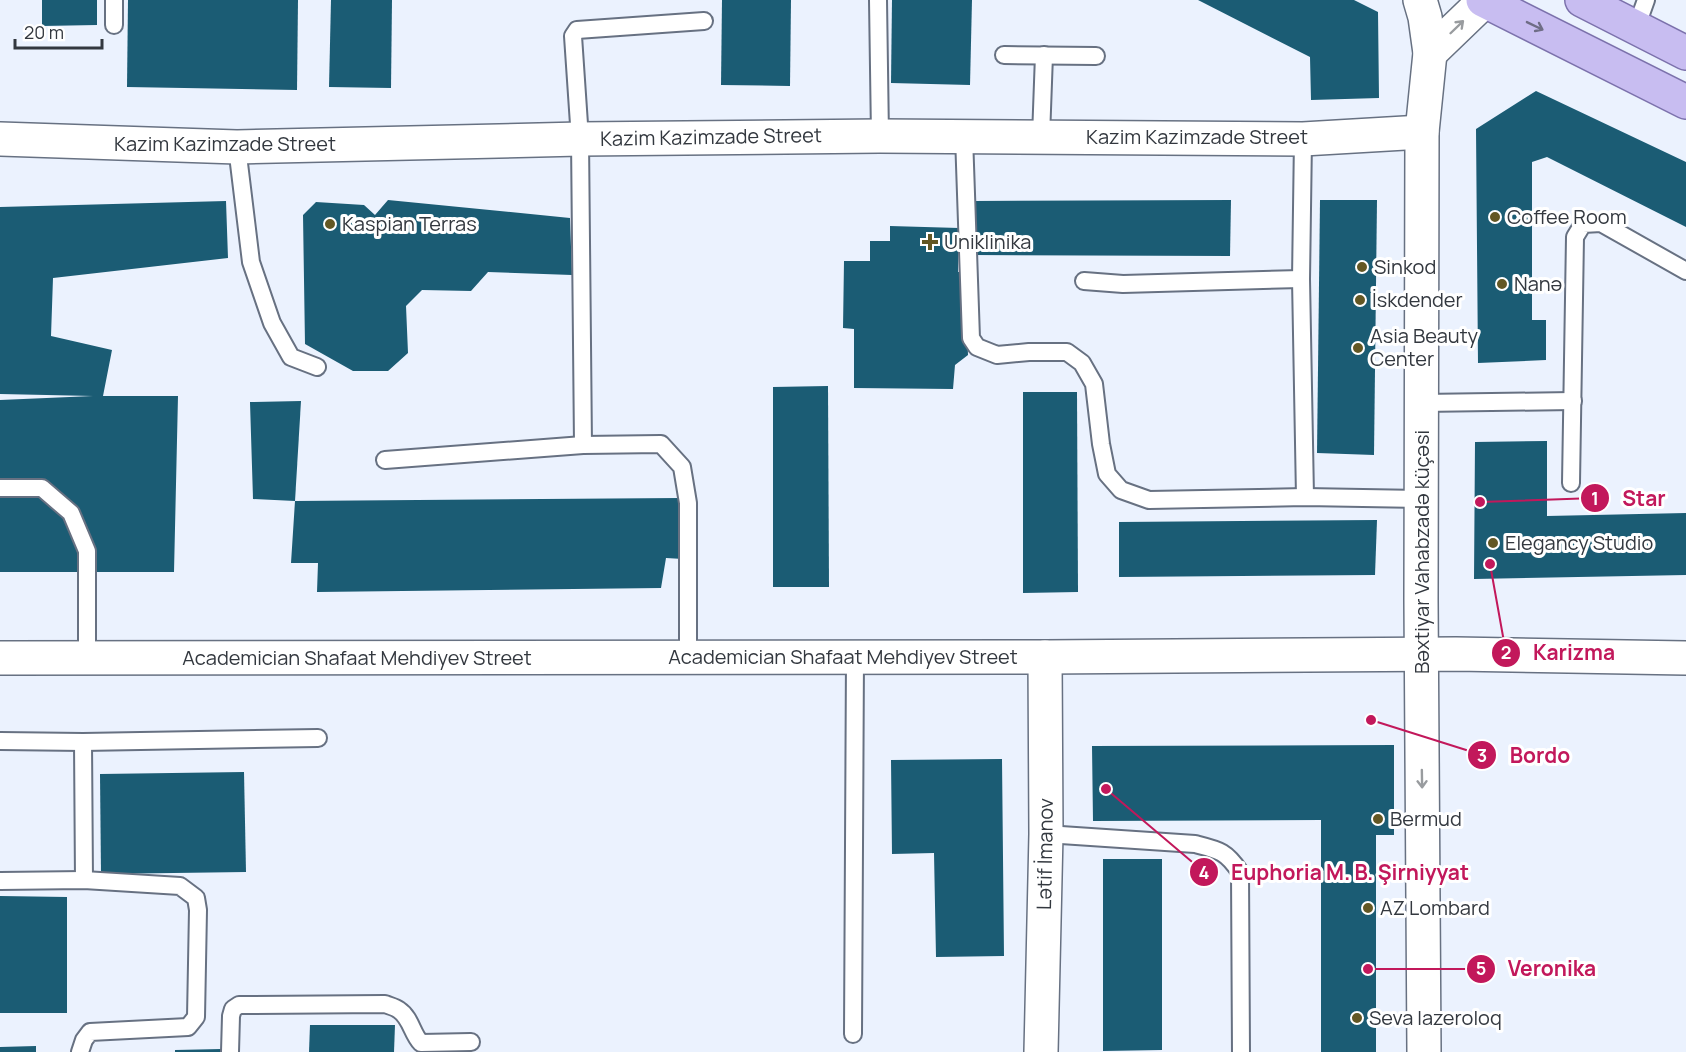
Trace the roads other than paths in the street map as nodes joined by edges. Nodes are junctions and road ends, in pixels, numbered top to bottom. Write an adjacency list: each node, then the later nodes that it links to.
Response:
1 (114, 0): 8 (lane)
2 (878, 0): 16 (lane)
3 (1420, 0): 9 (street, Bəxtiyar Vahabzadə küçəsi)
4 (1483, 0): 9 (street, one-way to 4); 14 (main road, one-way to 14)
5 (1582, 0): 6 (main road)
6 (1641, 14): 10 (main road)
7 (704, 21): 20 (lane)
8 (114, 24)
9 (1430, 53): 15 (street, Bəxtiyar Vahabzadə küçəsi)
10 (1686, 53)
11 (1004, 55): 12 (lane)
12 (1044, 55): 13 (lane); 18 (lane)
13 (1096, 56)
14 (1686, 102)
15 (1422, 132): 21 (street, Kazim Kazimzade Street); 28 (street, Bəxtiyar Vahabzadə küçəsi)
16 (880, 136): 17 (street, Kazim Kazimzade Street); 20 (street, Kazim Kazimzade Street)
17 (964, 136): 18 (street, Kazim Kazimzade Street); 33 (lane)
18 (1041, 137): 21 (street, Kazim Kazimzade Street)
19 (0, 139): 22 (street, Kazim Kazimzade Street)
20 (580, 139): 22 (street, Kazim Kazimzade Street); 29 (lane)
21 (1302, 139): 24 (lane)
22 (237, 147): 26 (lane)
23 (1686, 271): 27 (lane)
24 (1301, 279): 25 (lane); 33 (lane)
25 (1083, 281)
26 (317, 367)
27 (1573, 401): 28 (lane); 31 (lane)
28 (1422, 403): 34 (street, Bəxtiyar Vahabzadə küçəsi)
29 (583, 445): 30 (lane); 36 (lane)
30 (385, 460)
31 (1571, 483)
32 (0, 488): 40 (lane)
33 (1305, 497): 34 (lane)
34 (1421, 499): 35 (street, Bəxtiyar Vahabzadə küçəsi)
35 (1422, 654): 38 (street, Academician Shafaat Mehdiyev Street); 41 (street, Academician Shafaat Mehdiyev Street); 54 (street, Bəxtiyar Vahabzadə küçəsi, one-way to 54)
36 (688, 657): 37 (street, Academician Shafaat Mehdiyev Street); 40 (street, Academician Shafaat Mehdiyev Street)
37 (855, 657): 38 (street, Academician Shafaat Mehdiyev Street); 48 (lane)
38 (1045, 657): 45 (street, Lətif İmanov)
39 (0, 658): 40 (street, Academician Shafaat Mehdiyev Street)
40 (87, 658)
41 (1686, 658)
42 (318, 738): 44 (lane)
43 (0, 741): 44 (lane)
44 (83, 742): 46 (lane)
45 (1046, 834): 52 (street, Lətif İmanov); 53 (lane)
46 (84, 880): 47 (lane); 50 (lane)
47 (0, 881)
48 (853, 1034)
49 (471, 1042): 51 (lane)
50 (80, 1052)
51 (231, 1052)
52 (1041, 1052)
53 (1241, 1052)
54 (1424, 1052)

